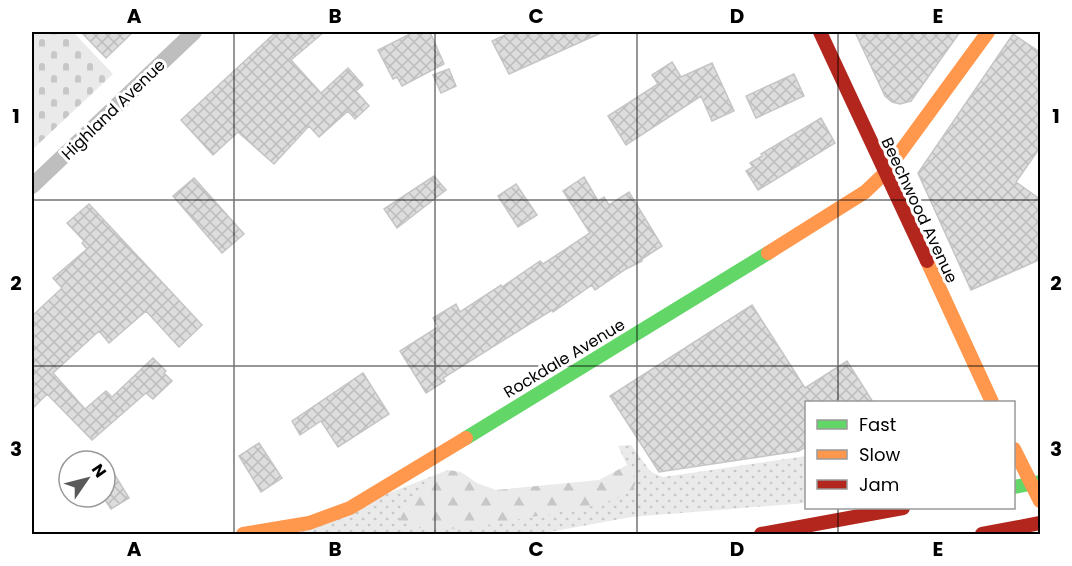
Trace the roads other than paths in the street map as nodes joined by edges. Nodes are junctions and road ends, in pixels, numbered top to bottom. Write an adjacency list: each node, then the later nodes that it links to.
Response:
1 (194, 32): 5 (street, Highland Avenue)
2 (820, 32): 4 (main road, Beechwood Avenue)
3 (987, 32): 4 (main road, Rockdale Avenue)
4 (885, 173): 6 (main road, Beechwood Avenue); 13 (main road, Rockdale Avenue)
5 (32, 186)
6 (992, 401)
7 (1015, 451): 10 (main road)
8 (1041, 482): 9 (main road)
9 (1015, 486)
10 (1041, 501)
11 (892, 509): 14 (main road)
12 (1041, 523): 15 (main road)
13 (243, 534)
14 (761, 534)
15 (982, 534)

